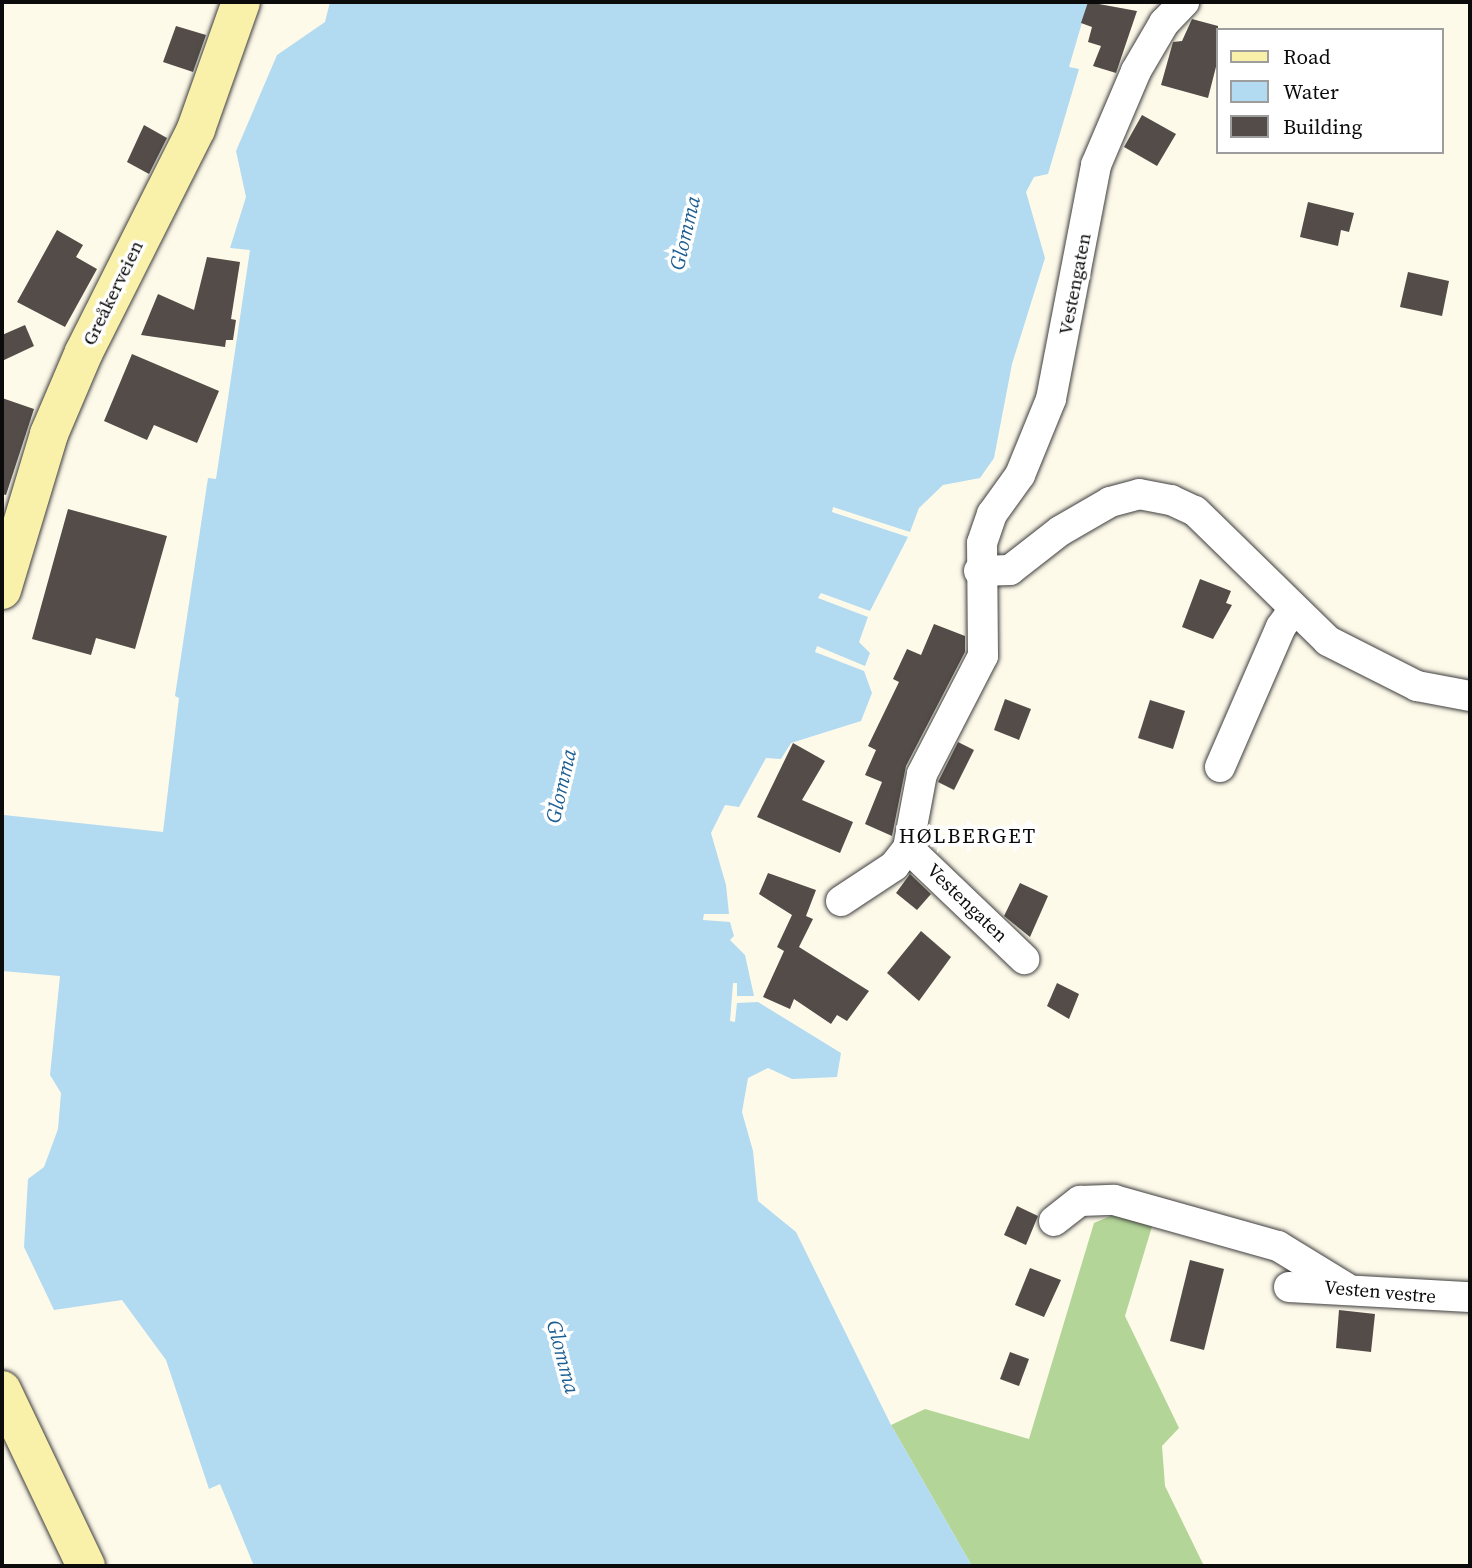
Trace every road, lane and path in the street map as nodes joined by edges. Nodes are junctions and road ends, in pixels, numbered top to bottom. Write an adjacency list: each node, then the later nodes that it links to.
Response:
1 (241, 2): 4 (main road, Greåkerveien)
2 (1184, 2): 3 (street, Vestengaten)
3 (979, 571): 5 (street); 8 (street, Vestengaten)
4 (2, 590)
5 (1293, 610): 6 (street); 7 (street)
6 (1470, 696)
7 (1220, 766)
8 (908, 848): 9 (street, Vestengaten); 10 (street, Vestengaten)
9 (841, 901)
10 (1024, 959)
11 (1054, 1222): 13 (street)
12 (1289, 1287): 13 (street, Vesten vestre)
13 (1345, 1287): 14 (street, Vesten vestre)
14 (1470, 1297)
15 (2, 1390): 16 (main road)
16 (86, 1566)

